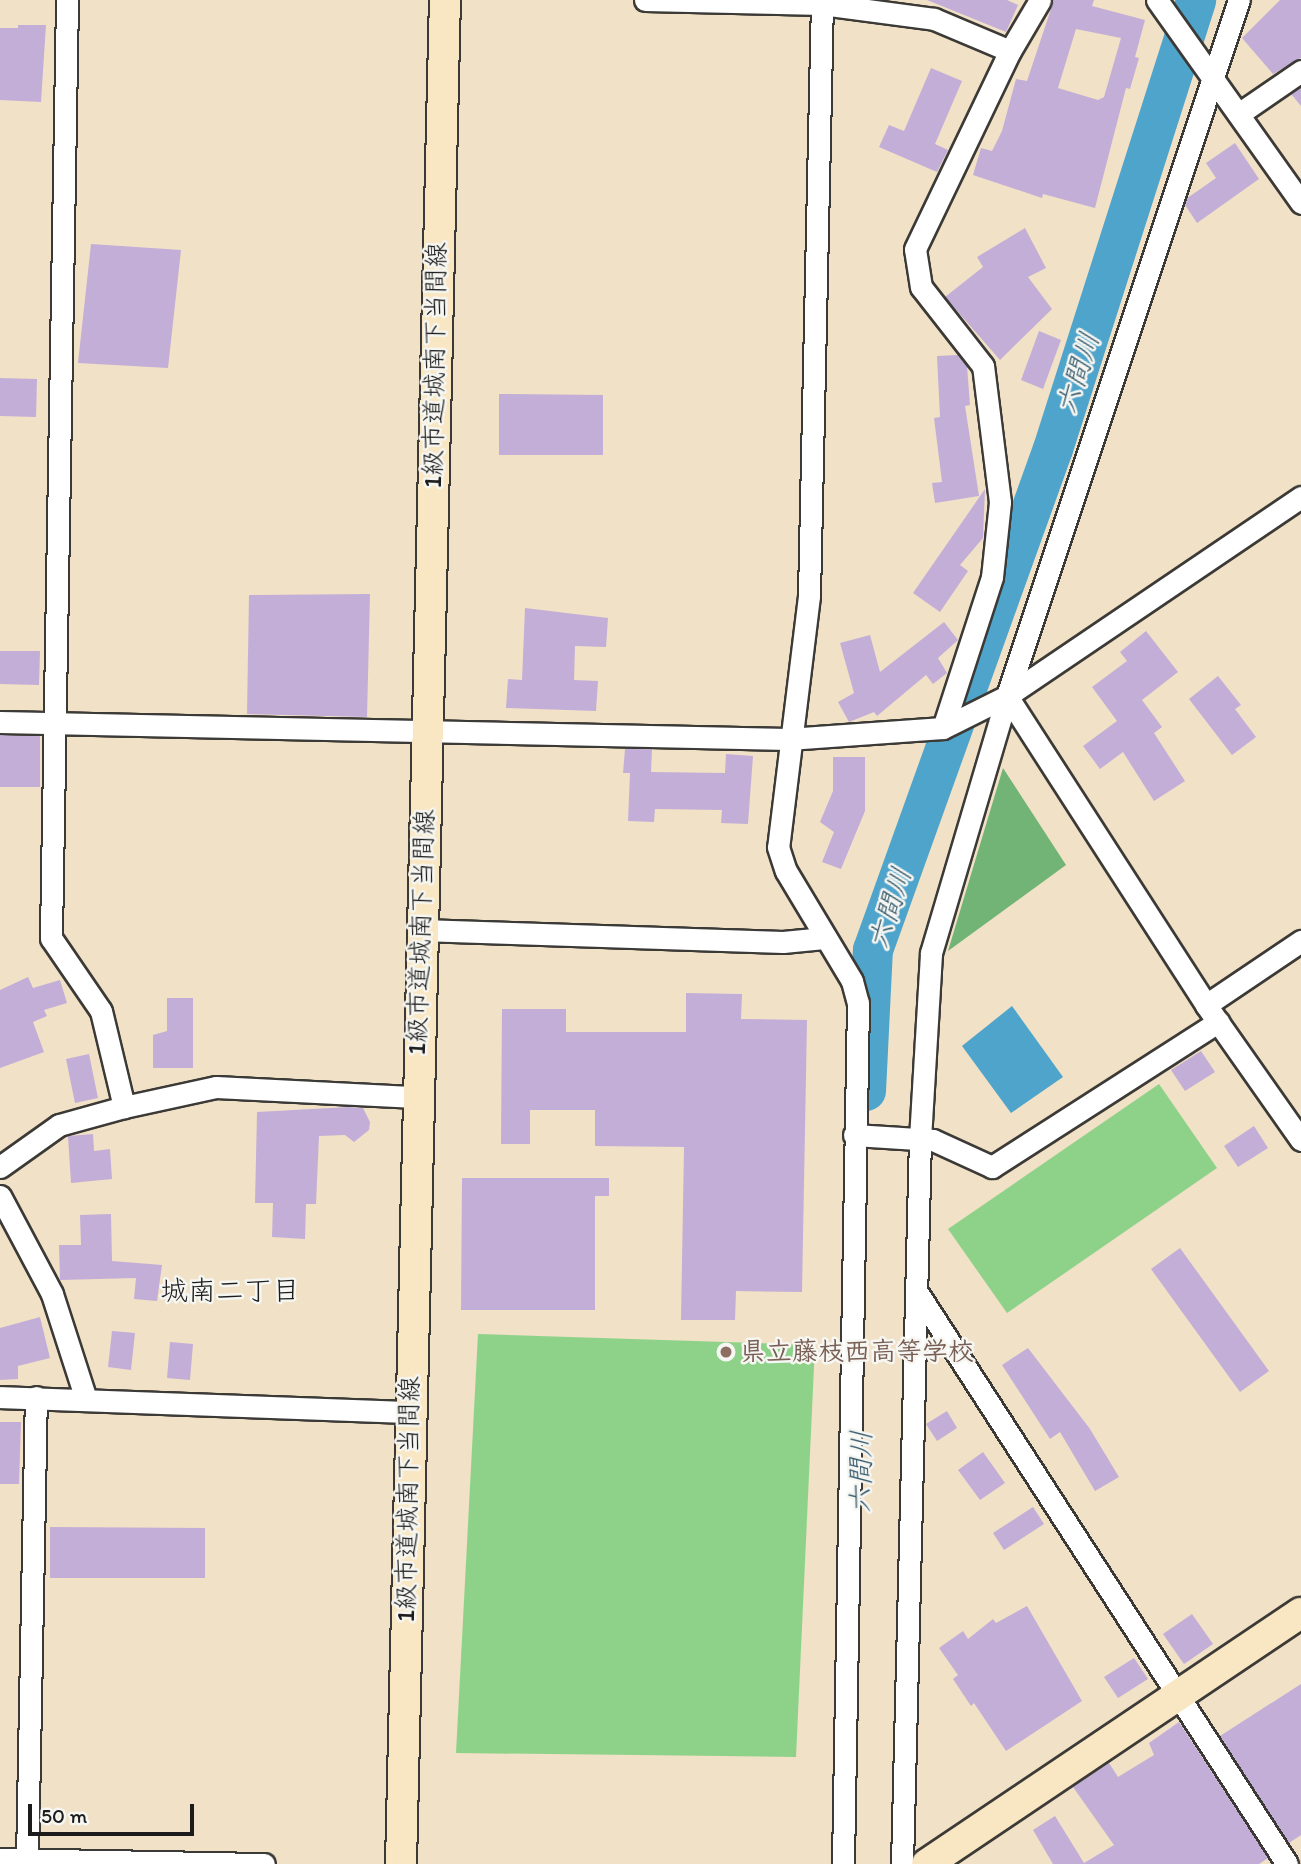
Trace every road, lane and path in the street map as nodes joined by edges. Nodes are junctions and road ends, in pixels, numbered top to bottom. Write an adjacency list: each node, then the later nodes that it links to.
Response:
1 (67, 0): 18 (street)
2 (445, 0): 20 (street, 1級市道城南下当間線)
3 (645, 0): 8 (street)
4 (1040, 0): 10 (street)
5 (1157, 0): 9 (street)
6 (1178, 0): 9 (street)
7 (1239, 0): 12 (street)
8 (822, 2): 10 (street); 21 (street)
9 (1172, 22): 12 (street)
10 (1010, 51): 19 (street)
11 (1301, 71): 13 (street)
12 (1212, 74): 13 (street); 16 (street)
13 (1240, 113): 14 (street)
14 (1301, 203)
15 (1301, 497): 16 (street)
16 (1007, 696): 19 (street); 25 (street); 29 (street)
17 (0, 722): 18 (street)
18 (52, 724): 20 (street); 27 (street)
19 (943, 728): 21 (street)
20 (426, 730): 21 (street); 22 (street, 1級市道城南下当間線)
21 (788, 739): 23 (street)
22 (421, 930): 23 (street); 26 (street, 1級市道城南下当間線)
23 (824, 938): 28 (street)
24 (1301, 942): 25 (street)
25 (1212, 1013): 29 (street); 30 (street)
26 (416, 1097): 27 (street); 37 (street, 1級市道城南下当間線)
27 (124, 1107): 31 (street)
28 (854, 1135): 29 (street); 44 (street)
29 (920, 1139): 33 (street)
30 (1301, 1140)
31 (0, 1167)
32 (0, 1196): 36 (street)
33 (917, 1292): 39 (street); 45 (street)
34 (0, 1396): 35 (street)
35 (36, 1397): 36 (street); 41 (street)
36 (86, 1399): 37 (street)
37 (410, 1412): 43 (street, 1級市道城南下当間線)
38 (1301, 1613): 39 (street)
39 (1180, 1695): 46 (street); 47 (street)
40 (0, 1859): 41 (street)
41 (27, 1860): 42 (street)
42 (264, 1864)
43 (401, 1864)
44 (843, 1864)
45 (902, 1864)
46 (927, 1864)
47 (1287, 1864)

